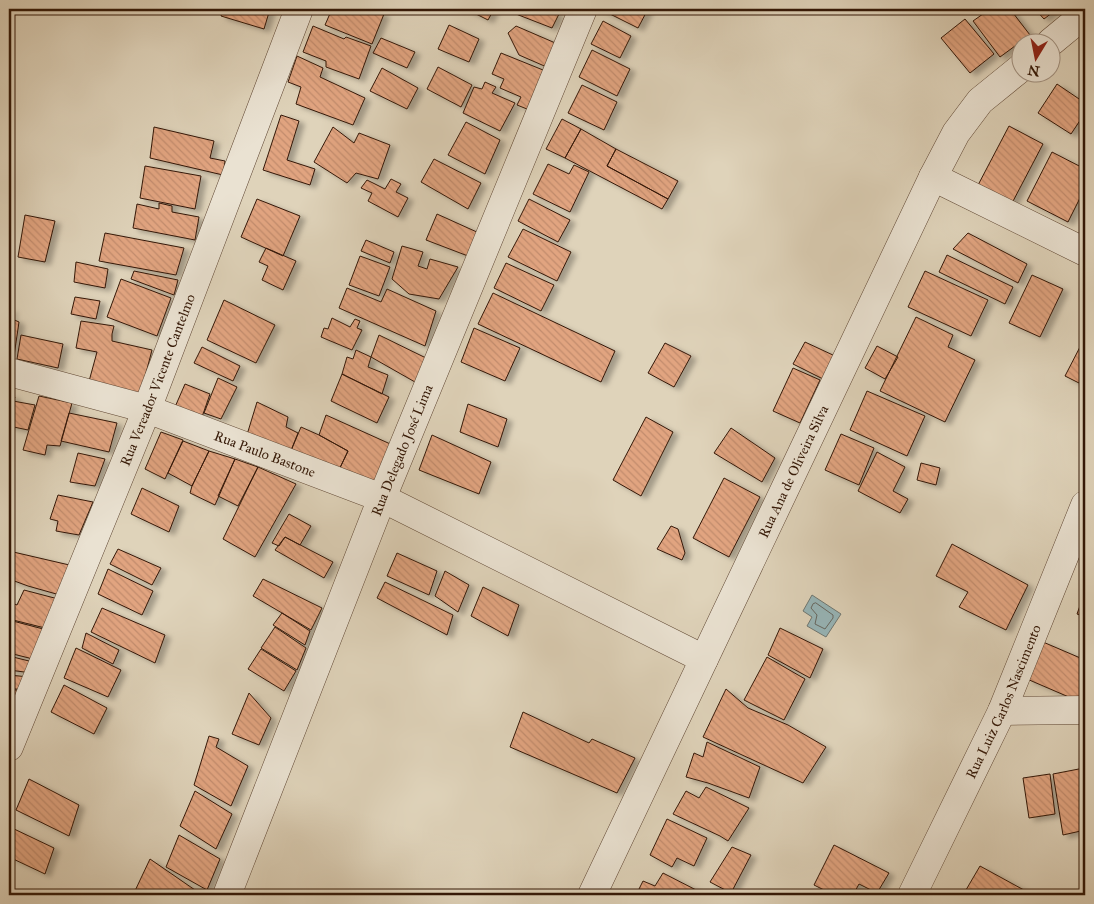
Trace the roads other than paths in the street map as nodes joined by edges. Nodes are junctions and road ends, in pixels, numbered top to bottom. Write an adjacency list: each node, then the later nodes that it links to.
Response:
1 (299, 9): 9 (street, Rua Vereador Vicente Cantelmo)
2 (583, 9): 10 (street, Rua Delegado José Lima)
3 (1085, 14): 4 (street)
4 (1062, 33)
5 (1012, 75): 6 (street, Rua Ana de Oliveira Silva)
6 (932, 177): 7 (street); 12 (street, Rua Ana de Oliveira Silva)
7 (1085, 252)
8 (9, 372): 9 (street, Rua Paulo Bastone)
9 (147, 409): 10 (street, Rua Paulo Bastone); 15 (street, Rua Vereador Vicente Cantelmo)
10 (382, 498): 12 (street, Rua Paulo Bastone); 16 (street, Rua Delegado José Lima)
11 (1085, 505): 14 (street, Rua Luiz Carlos Nascimento)
12 (704, 659): 17 (street, Rua Ana de Oliveira Silva)
13 (1085, 710): 14 (street)
14 (1002, 711): 18 (street, Rua Luiz Carlos Nascimento)
15 (9, 747)
16 (227, 895)
17 (592, 895)
18 (912, 895)

